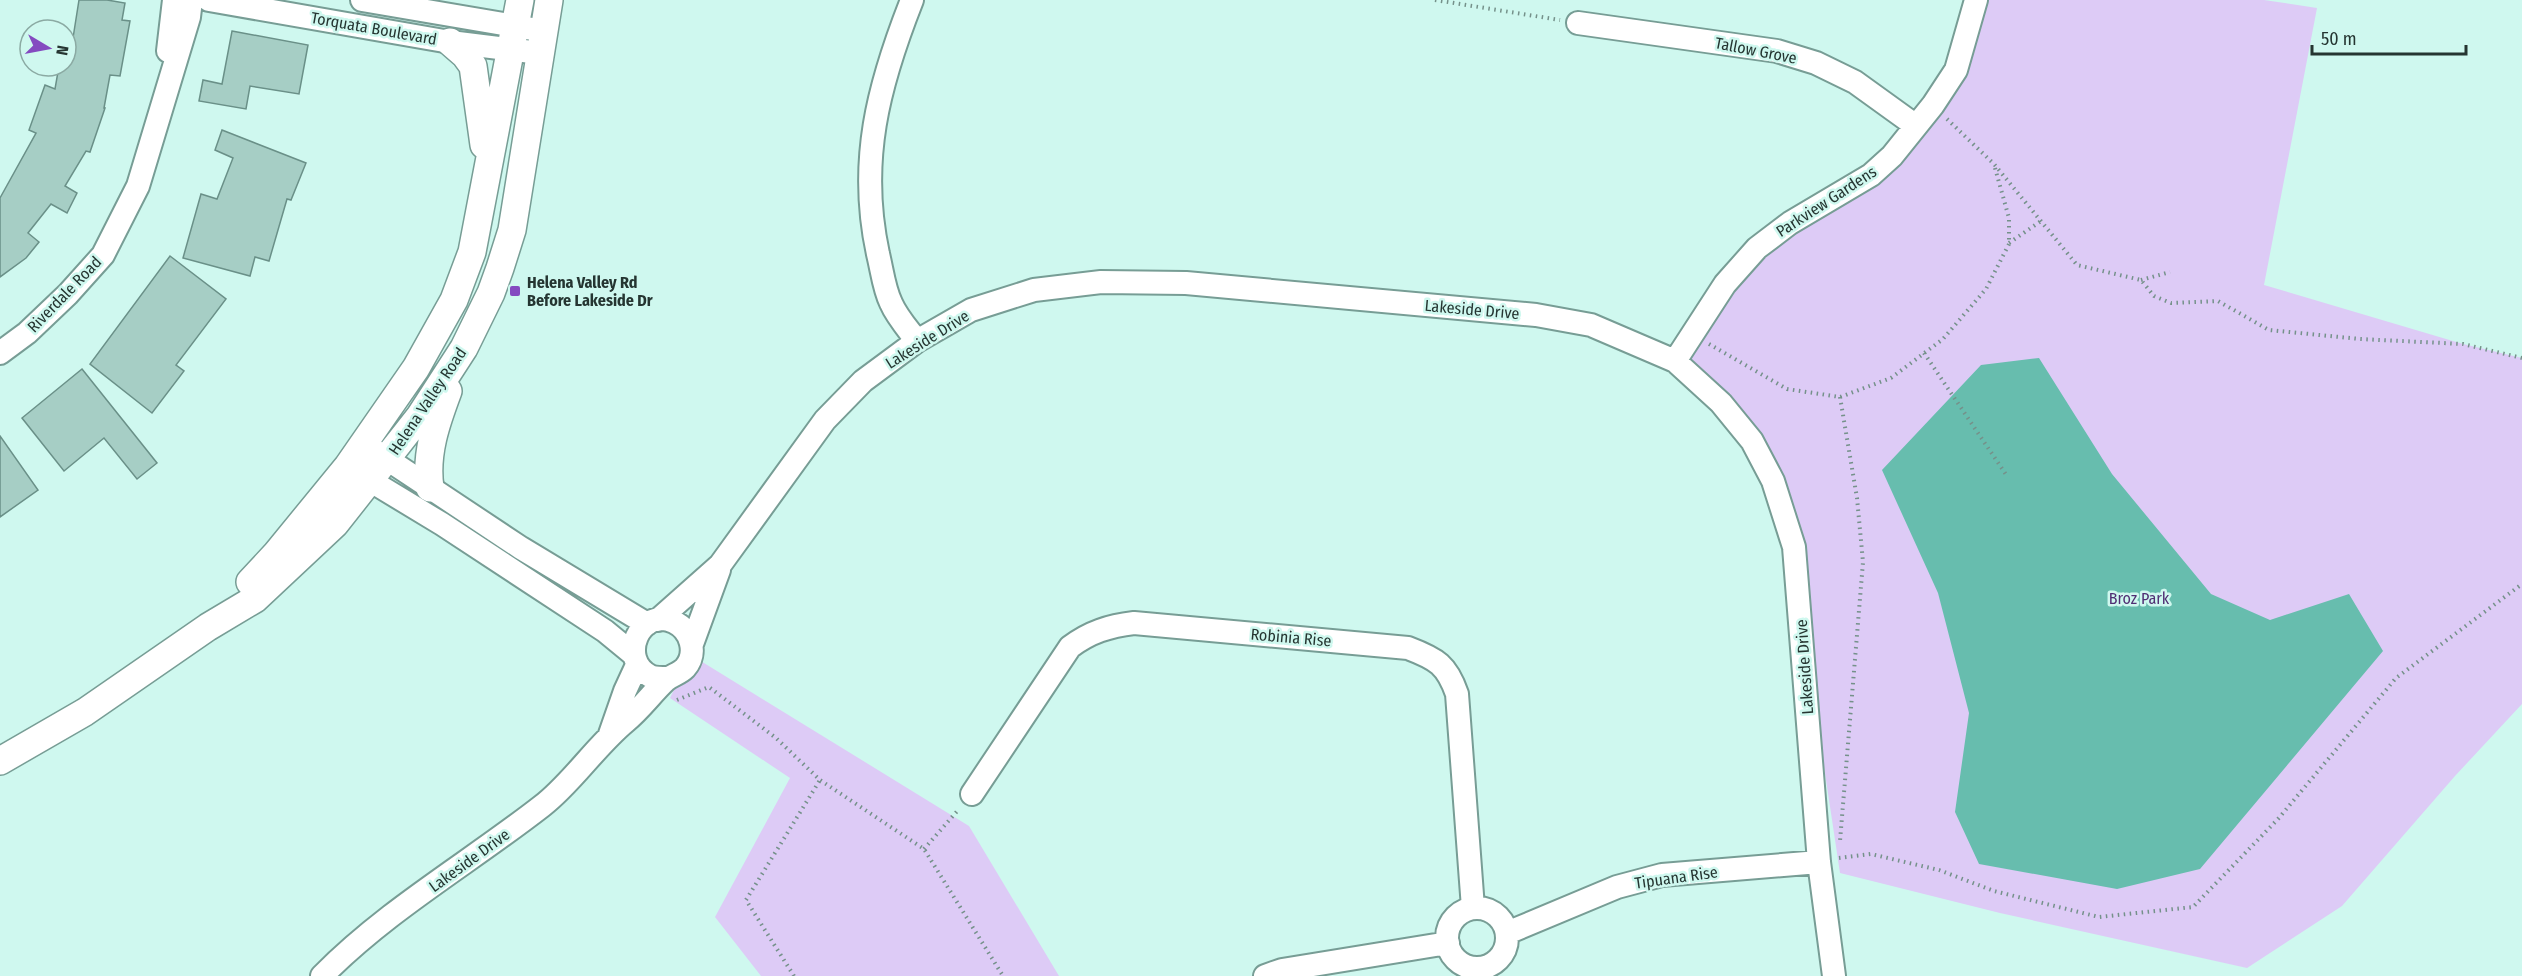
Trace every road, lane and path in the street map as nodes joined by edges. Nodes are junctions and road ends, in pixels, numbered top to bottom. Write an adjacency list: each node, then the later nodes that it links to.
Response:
1 (174, 0): 13 (street, Riverdale Road)
2 (191, 0): 13 (street, Riverdale Road)
3 (209, 0): 11 (street, Torquata Boulevard)
4 (362, 0): 10 (street, Torquata Boulevard)
5 (549, 0): 12 (street, Helena Valley Road)
6 (912, 0): 23 (street)
7 (1435, 0): 9 (path)
8 (1976, 0): 14 (street, Parkview Gardens)
9 (1578, 23): 15 (street, Tallow Grove)
10 (515, 25): 11 (street, Torquata Boulevard); 12 (street, Torquata Boulevard); 17 (street, Helena Valley Road)
11 (450, 42): 17 (street)
12 (542, 42): 24 (street, Helena Valley Road)
13 (165, 91): 25 (street, Riverdale Road)
14 (1933, 105): 15 (street, Parkview Gardens); 16 (path)
15 (1916, 126): 22 (street, Parkview Gardens)
16 (1994, 164): 18 (path); 19 (path)
17 (487, 173): 30 (street, Helena Valley Road)
18 (2041, 221): 19 (path); 21 (path)
19 (2008, 244): 26 (path)
20 (2170, 273): 21 (path)
21 (2141, 280): 27 (path)
22 (1692, 334): 28 (street, Parkview Gardens); 29 (path)
23 (916, 341): 28 (street, Lakeside Drive); 35 (street, Lakeside Drive)
24 (464, 348): 31 (street, Helena Valley Road); 34 (street)
25 (0, 352)
26 (1924, 353): 29 (path); 33 (path)
27 (2522, 358)
28 (1675, 361): 47 (street, Lakeside Drive)
29 (1840, 397): 47 (path)
30 (364, 442): 31 (street); 32 (street, Helena Valley Road)
31 (387, 459): 32 (street, Helena Valley Road); 34 (street)
32 (359, 474): 39 (street); 43 (street, Helena Valley Road)
33 (2007, 476)
34 (430, 488): 37 (street)
35 (720, 566): 37 (street, Lakeside Drive); 38 (street, Lakeside Drive)
36 (2522, 584): 47 (path)
37 (652, 622): 38 (street); 39 (street, Lakeside Drive)
38 (692, 644): 40 (street, Lakeside Drive)
39 (635, 659): 40 (street); 42 (street, Lakeside Drive)
40 (668, 678): 41 (street, Lakeside Drive)
41 (648, 701): 42 (street, Lakeside Drive); 44 (path)
42 (609, 735): 52 (street, Lakeside Drive)
43 (0, 761)
44 (820, 780): 46 (path); 53 (path)
45 (972, 794): 46 (path); 48 (street, Robinia Rise)
46 (924, 849): 54 (path)
47 (1829, 860): 49 (street, Tipuana Rise); 56 (street, Lakeside Drive)
48 (1473, 909): 49 (street); 50 (street)
49 (1507, 933): 51 (street)
50 (1448, 943): 51 (street); 55 (street)
51 (1483, 972)
52 (322, 976)
53 (794, 976)
54 (1002, 976)
55 (1265, 976)
56 (1834, 976)

